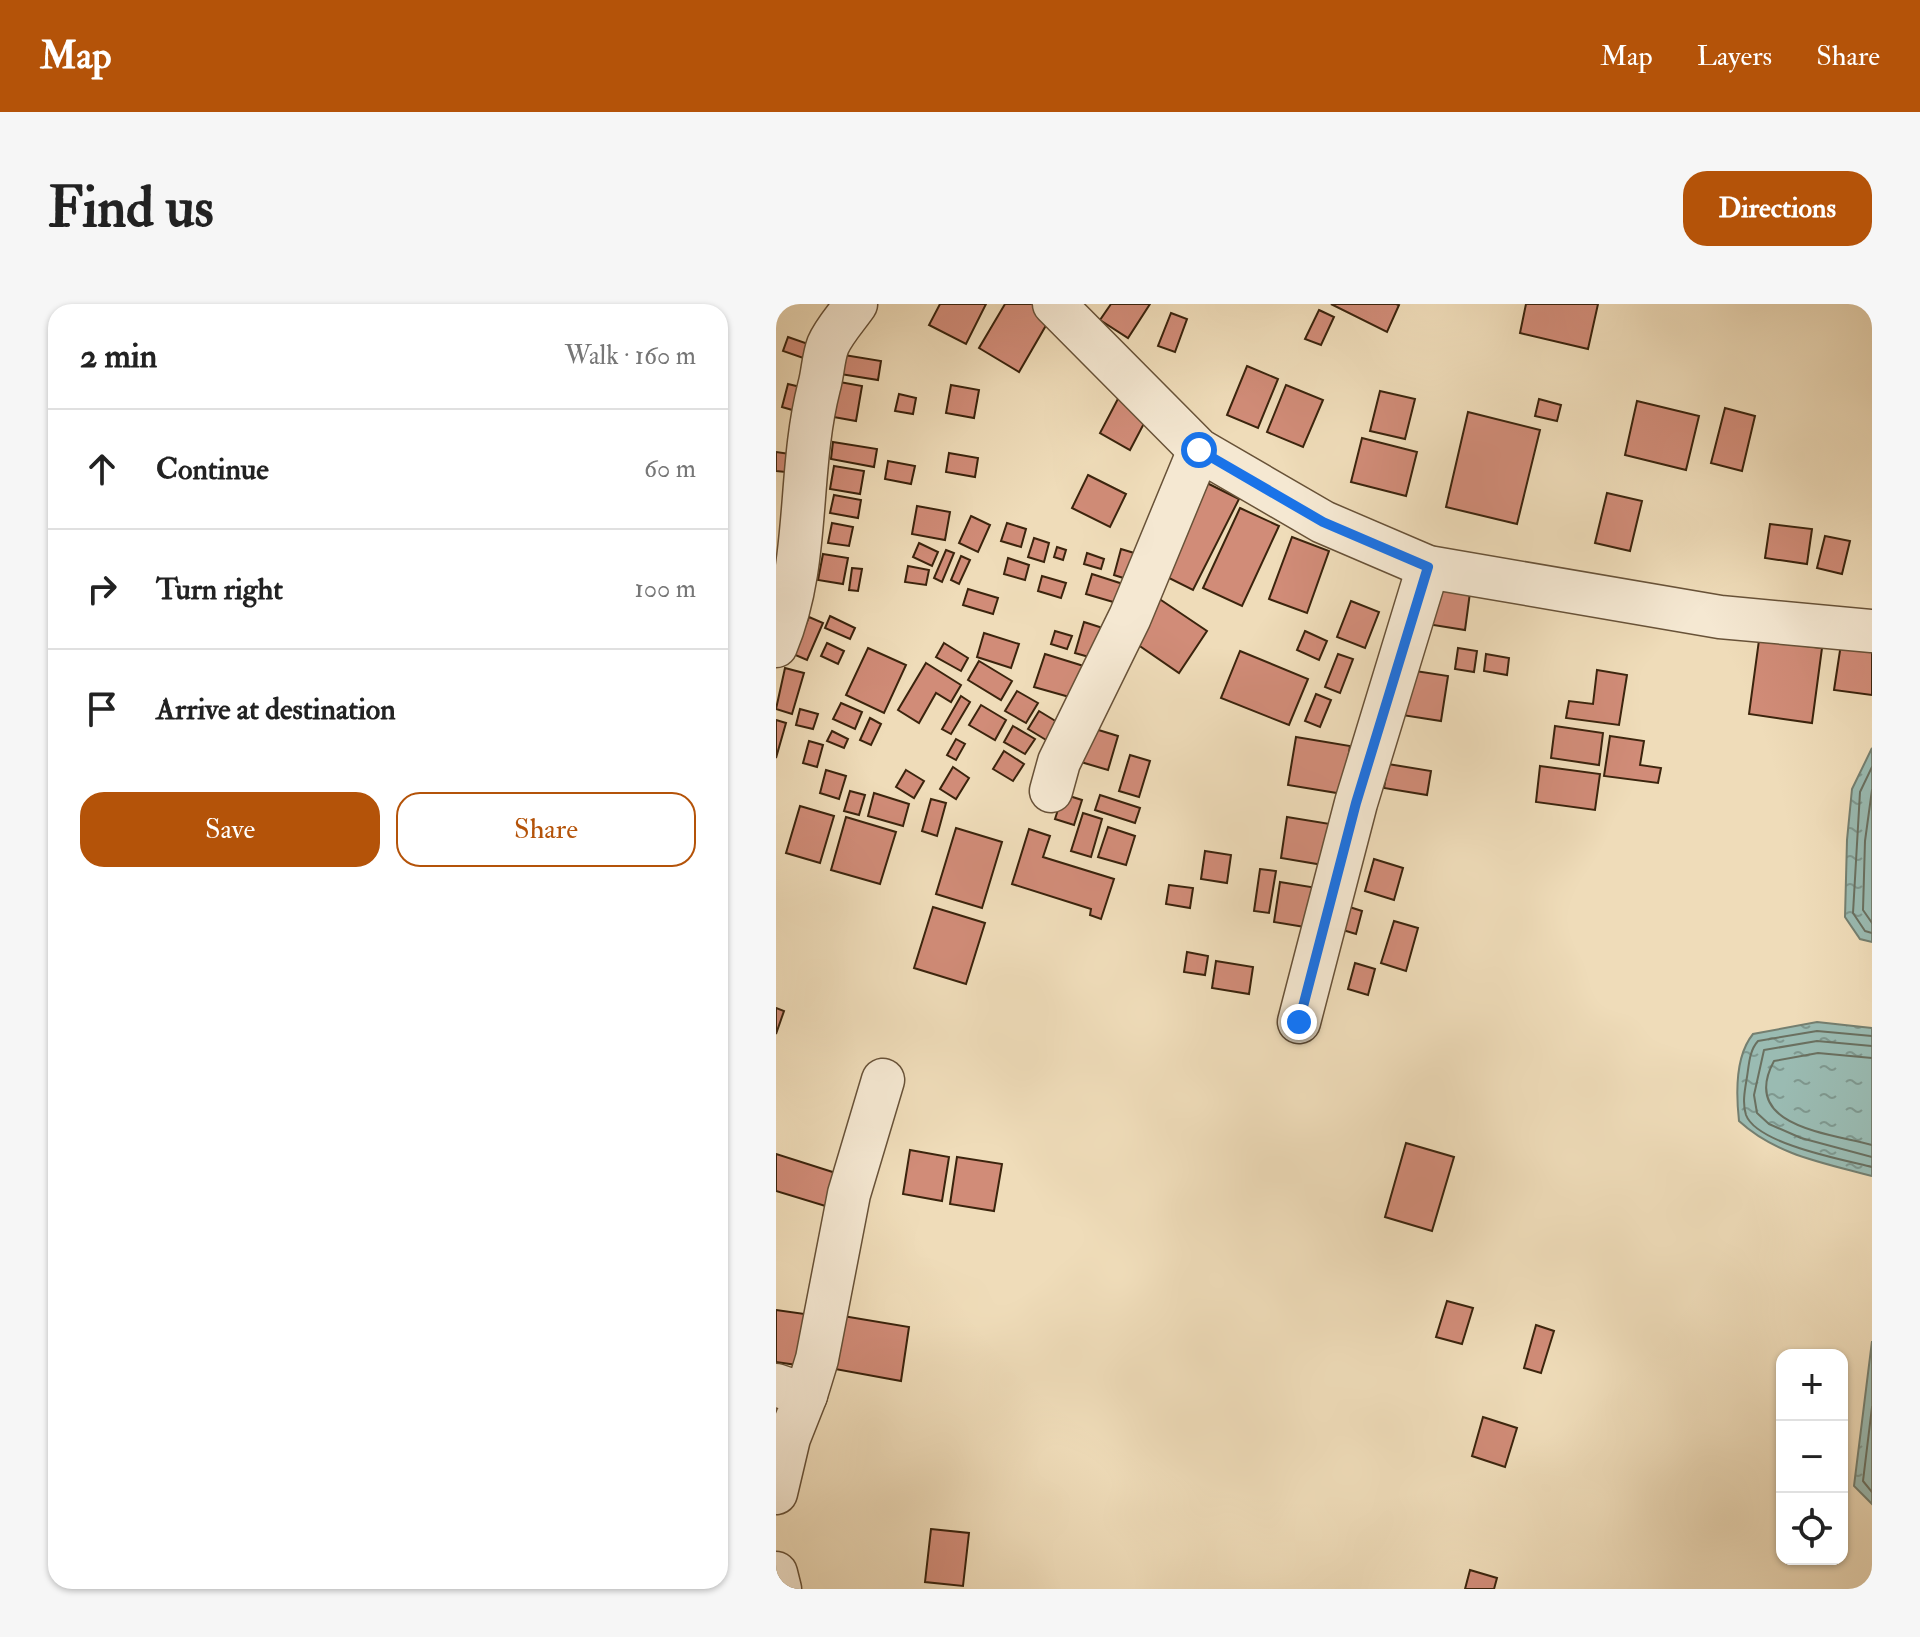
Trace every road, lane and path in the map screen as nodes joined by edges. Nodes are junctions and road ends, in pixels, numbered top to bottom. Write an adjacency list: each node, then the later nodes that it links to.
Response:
1 (856, 304): 3 (street)
2 (1054, 304): 4 (street)
3 (792, 442): 7 (street)
4 (1199, 450): 5 (street); 8 (street)
5 (1428, 567): 6 (street); 9 (street)
6 (1872, 631)
7 (776, 646)
8 (1051, 791)
9 (1299, 1022)
10 (883, 1080): 11 (street)
11 (791, 1390): 12 (street)
12 (776, 1493)
13 (776, 1573): 14 (street)
14 (780, 1589)

